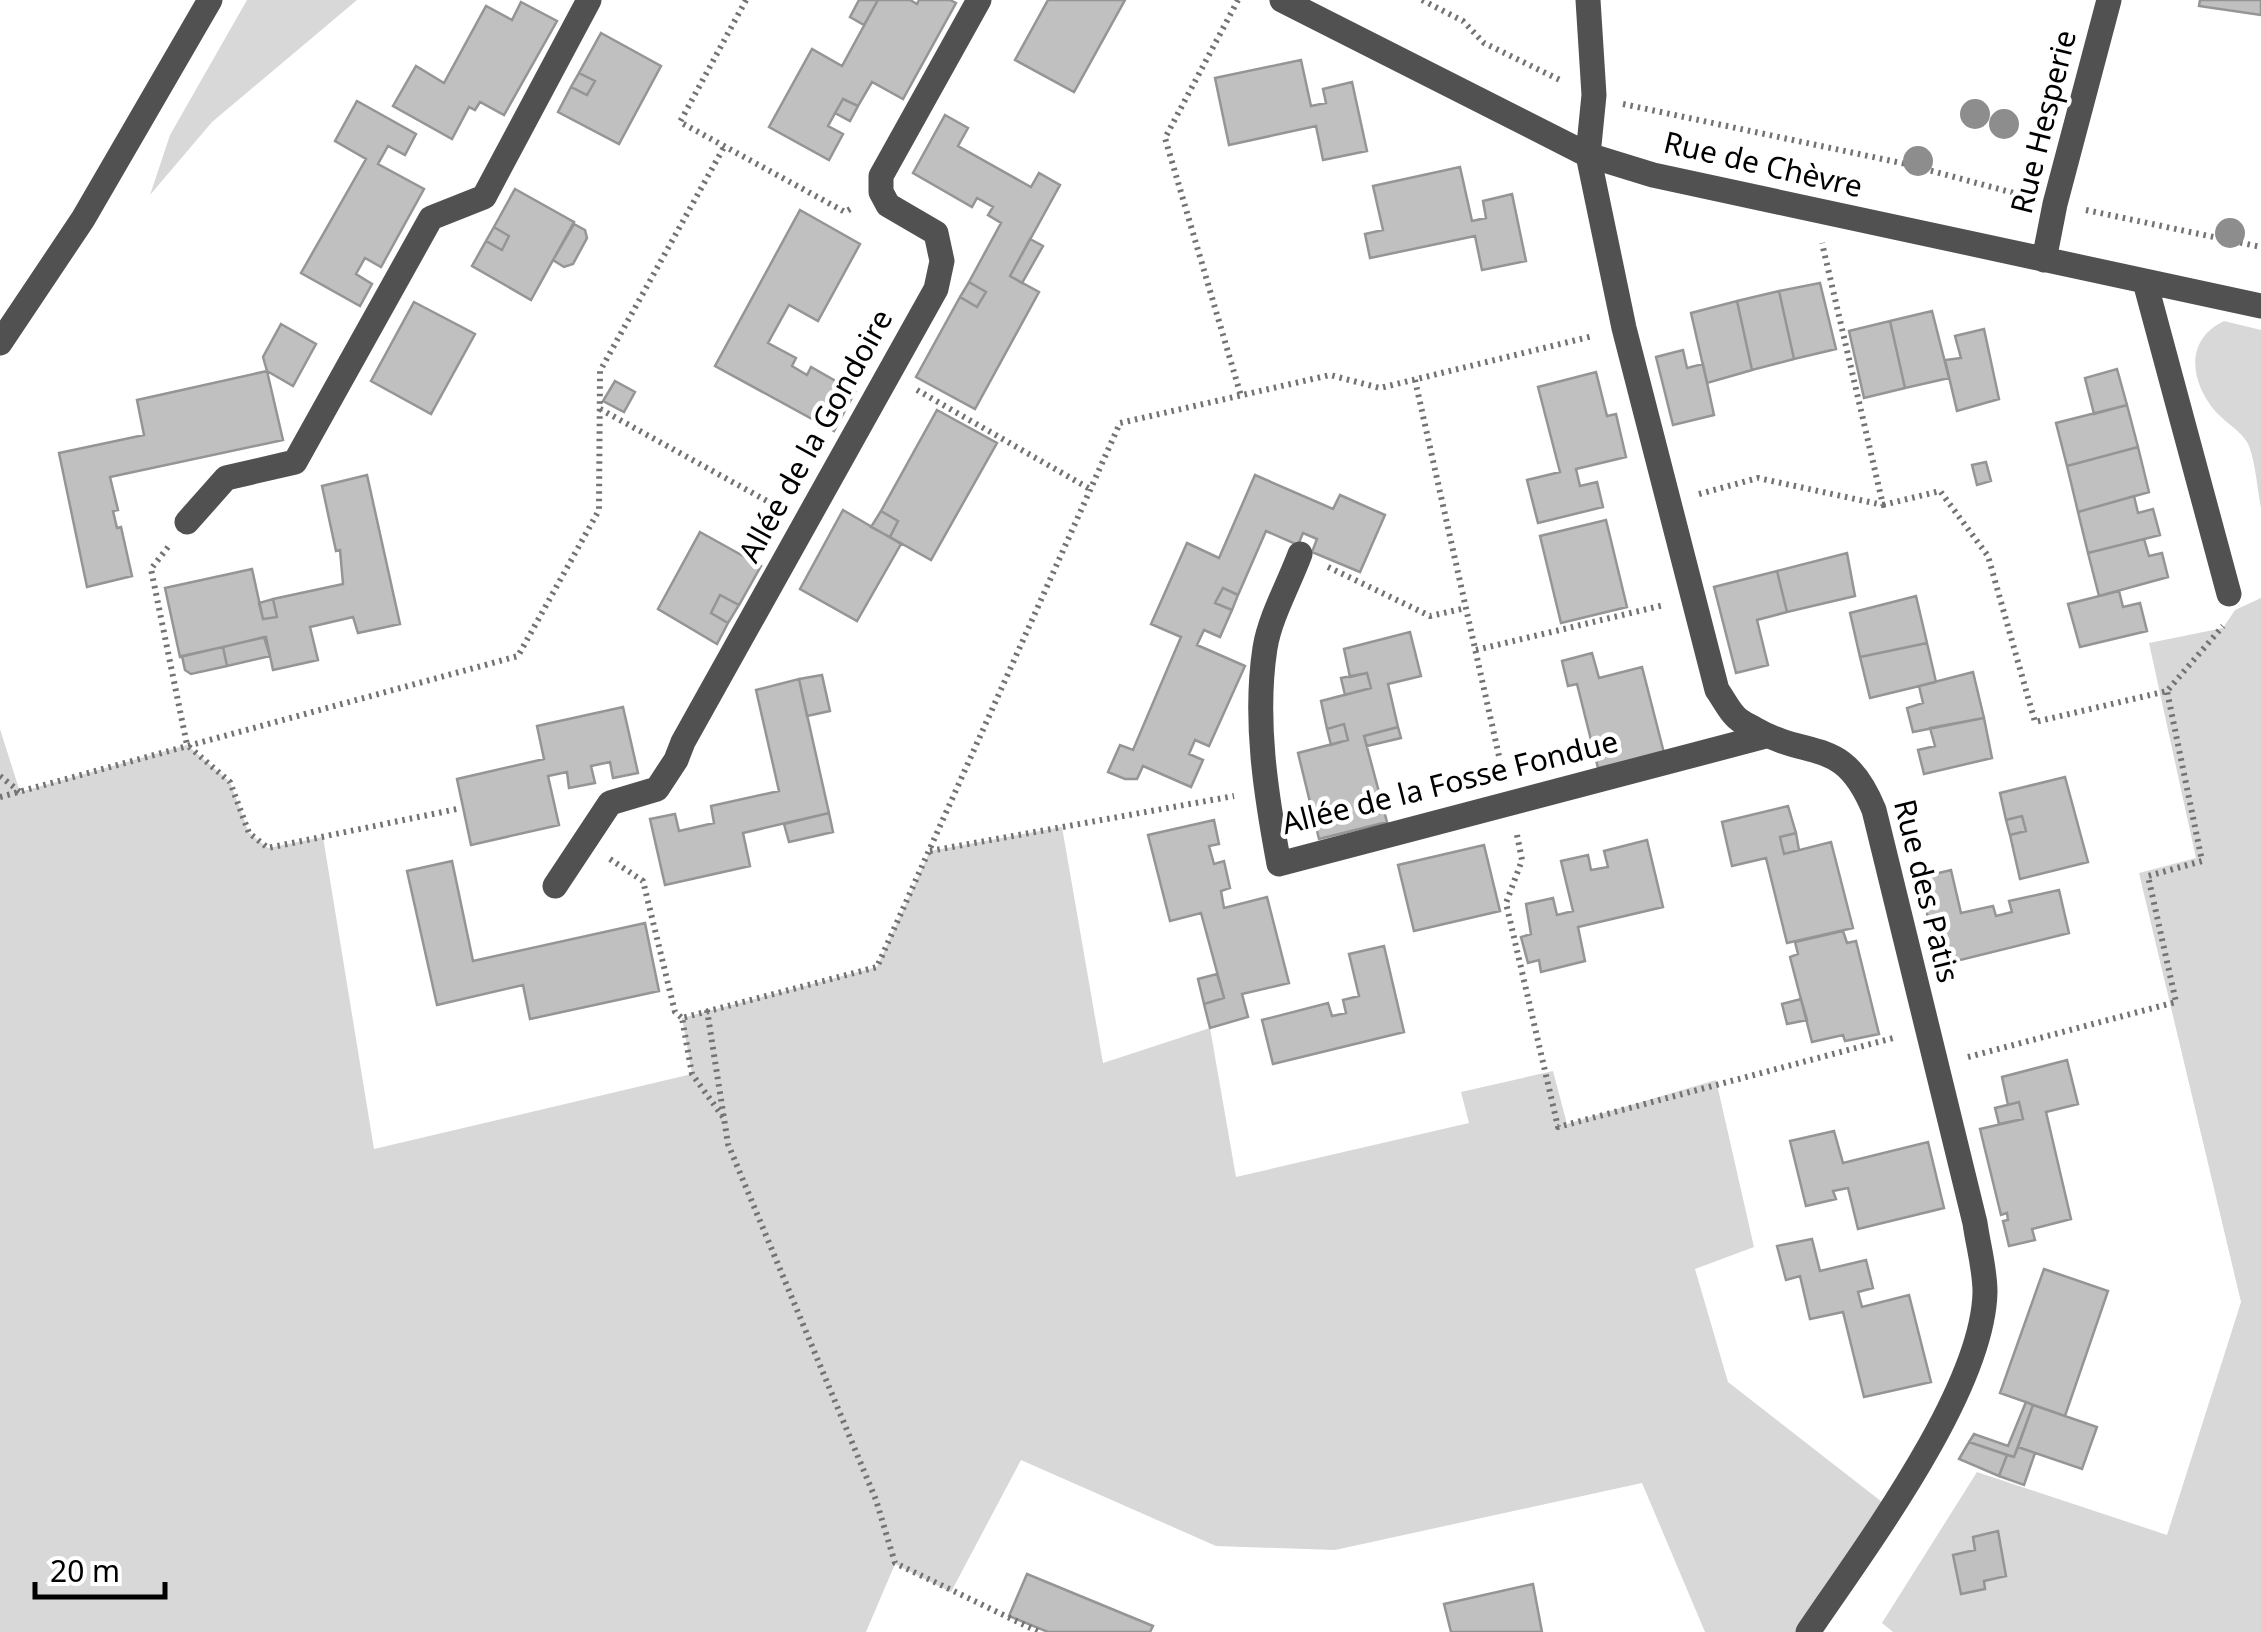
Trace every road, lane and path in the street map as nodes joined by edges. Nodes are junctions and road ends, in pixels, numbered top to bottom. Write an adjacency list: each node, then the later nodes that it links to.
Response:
1 (210, 0): 21 (street)
2 (589, 0): 29 (street)
3 (746, 0): 11 (path)
4 (980, 0): 13 (street)
5 (1238, 0): 24 (path)
6 (1282, 0): 12 (street, Rue de Chèvre)
7 (1422, 0): 10 (path)
8 (1588, 0): 10 (street)
9 (2109, 0): 14 (street, Rue Hesperie)
10 (1594, 95): 12 (street); 14 (path)
11 (724, 147): 13 (path); 25 (path)
12 (1588, 155): 15 (street, Rue de Chèvre); 20 (street, Rue des Patis)
13 (881, 192): 22 (street, Allée de la Gondoire)
14 (2055, 204): 16 (path); 17 (street, Rue Hesperie)
15 (1814, 210): 17 (street, Rue de Chèvre); 28 (path)
16 (2261, 247)
17 (2044, 260): 18 (street, Rue de Chèvre)
18 (2144, 282): 19 (street, Rue de Chèvre); 32 (street)
19 (2261, 306)
20 (1624, 328): 23 (path); 27 (street, Rue des Patis)
21 (0, 344)
22 (888, 374): 26 (path); 30 (street, Allée de la Gondoire)
23 (1414, 380): 24 (path); 34 (path)
24 (1241, 396): 26 (path)
25 (600, 409): 30 (path); 38 (path)
26 (1090, 488): 46 (path)
27 (1669, 502): 28 (path); 33 (street, Rue des Patis)
28 (1883, 505): 36 (path)
29 (187, 522): 38 (path)
30 (806, 522): 45 (street, Allée de la Gondoire)
31 (1300, 554): 34 (path); 40 (street, Allée de la Fosse Fondue)
32 (2228, 594): 36 (path)
33 (1694, 598): 35 (path); 37 (street, Rue des Patis)
34 (1466, 608): 35 (path)
35 (1476, 650): 43 (path)
36 (2167, 692): 51 (path)
37 (1766, 736): 43 (street, Allée de la Fosse Fondue); 50 (street, Rue des Patis)
38 (187, 745): 41 (path); 44 (path)
39 (0, 776): 41 (path)
40 (1265, 790): 43 (street, Allée de la Fosse Fondue); 46 (path)
41 (20, 792): 42 (path)
42 (0, 797)
43 (1510, 804): 50 (path)
44 (457, 809)
45 (585, 842): 47 (street, Allée de la Gondoire); 49 (path)
46 (930, 851): 48 (path)
47 (556, 886)
48 (707, 1010): 49 (path); 52 (path)
49 (682, 1018): 52 (path)
50 (1928, 1029): 51 (street, Rue des Patis)
51 (1936, 1065): 53 (street, Rue des Patis)
52 (723, 1118): 54 (path)
53 (1810, 1631)
54 (1039, 1632)

